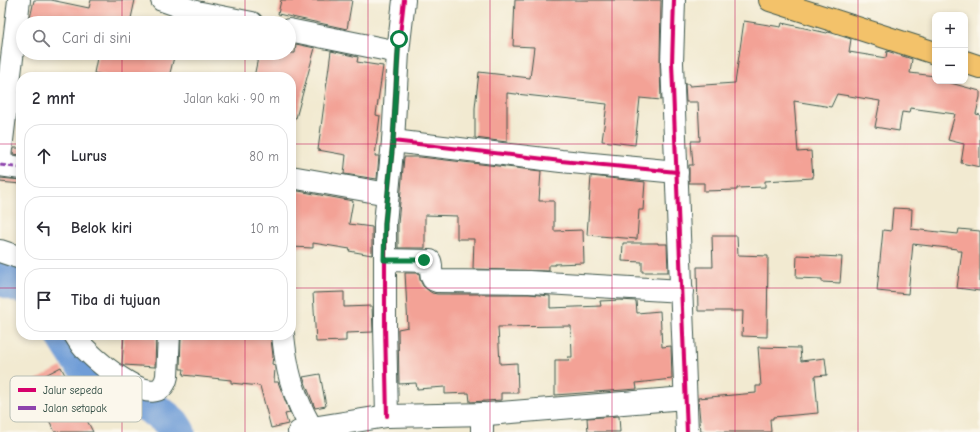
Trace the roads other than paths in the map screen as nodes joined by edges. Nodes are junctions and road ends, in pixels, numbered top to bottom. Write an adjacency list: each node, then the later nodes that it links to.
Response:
1 (19, 0): 6 (street)
2 (162, 0): 7 (street)
3 (404, 0): 10 (street)
4 (674, 0): 18 (street)
5 (770, 0): 11 (main road)
6 (17, 16)
7 (216, 16)
8 (16, 25): 15 (street)
9 (296, 31): 10 (street)
10 (398, 52): 14 (street)
11 (932, 52)
12 (968, 63): 13 (main road)
13 (980, 67)
14 (393, 141): 18 (street); 20 (street)
15 (0, 157)
16 (0, 165): 17 (street)
17 (16, 167)
18 (676, 172): 24 (street)
19 (296, 177): 20 (street)
20 (388, 194): 23 (street)
21 (0, 251): 22 (street)
22 (16, 256)
23 (384, 260): 24 (street); 31 (street)
24 (682, 291): 30 (street)
25 (79, 340): 28 (street)
26 (169, 340): 29 (street)
27 (284, 340): 33 (street)
28 (116, 376)
29 (142, 389)
30 (685, 398): 32 (street); 34 (street)
31 (387, 416): 32 (street); 33 (street)
32 (482, 423)
33 (306, 430)
34 (687, 432)

